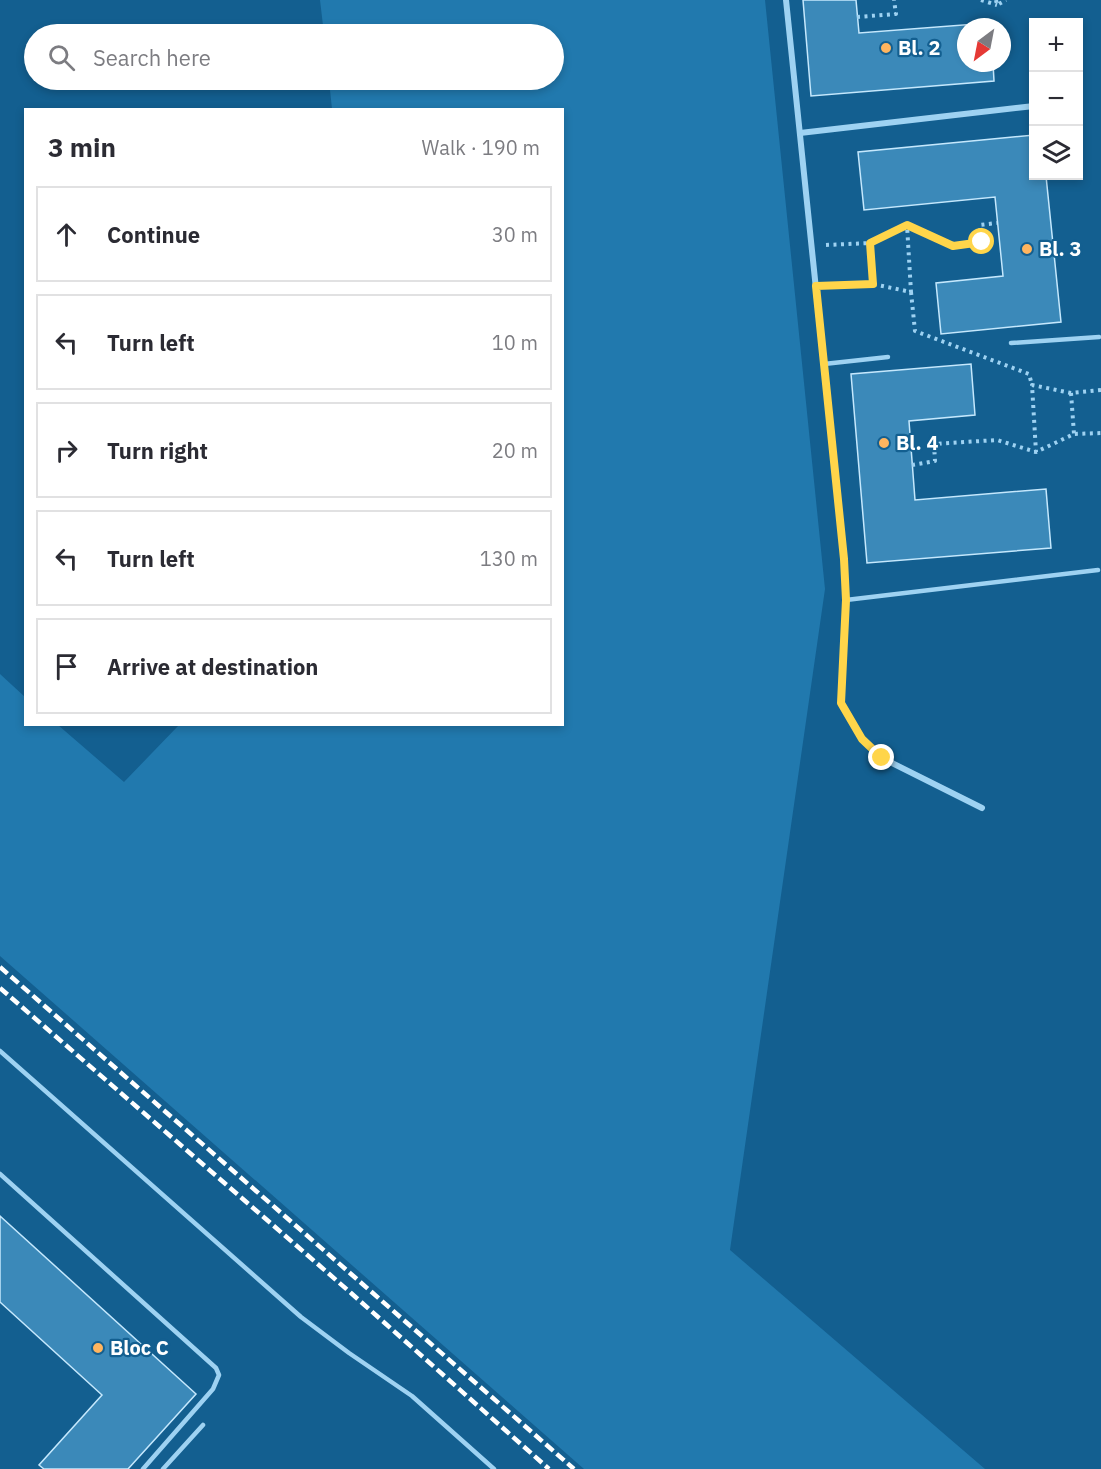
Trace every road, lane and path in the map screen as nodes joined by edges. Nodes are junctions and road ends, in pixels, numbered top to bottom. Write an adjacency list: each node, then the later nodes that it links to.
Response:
1 (786, 0): 8 (street)
2 (894, 0): 6 (path)
3 (981, 0): 5 (path)
4 (1006, 0): 5 (path)
5 (996, 2)
6 (857, 16)
7 (1029, 107): 8 (street)
8 (800, 133): 12 (street)
9 (997, 223): 10 (path)
10 (907, 225): 11 (path); 15 (path)
11 (870, 243): 12 (path); 13 (path)
12 (812, 246): 14 (street)
13 (873, 284): 14 (path); 15 (path)
14 (816, 286): 19 (street)
15 (911, 292): 20 (path)
16 (1099, 337): 17 (lane)
17 (1011, 344)
18 (888, 357): 19 (lane)
19 (824, 364): 28 (street)
20 (1032, 385): 22 (path); 25 (path)
21 (1101, 390): 22 (path)
22 (1071, 393): 24 (path)
23 (1101, 433): 24 (path)
24 (1074, 434): 25 (path)
25 (1036, 452): 26 (path)
26 (912, 465)
27 (1098, 570): 28 (lane)
28 (846, 600): 29 (street)
29 (982, 808)
30 (0, 1051): 35 (lane)
31 (0, 1174): 33 (lane)
32 (203, 1425): 34 (lane)
33 (143, 1469)
34 (164, 1469)
35 (494, 1469)

